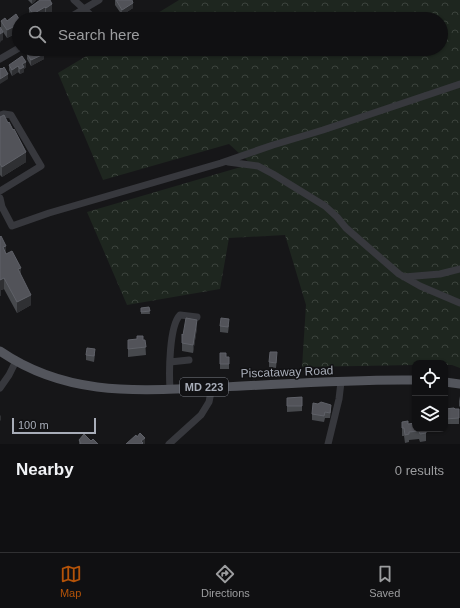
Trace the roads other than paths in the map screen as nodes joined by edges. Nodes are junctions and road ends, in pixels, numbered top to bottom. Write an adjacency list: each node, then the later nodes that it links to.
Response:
1 (74, 0): 3 (street)
2 (99, 0): 3 (street)
3 (84, 9): 4 (street); 5 (street)
4 (79, 12)
5 (87, 12)
6 (12, 52): 7 (street)
7 (0, 59)
8 (460, 84): 10 (street)
9 (0, 115): 11 (street)
10 (226, 162): 13 (street); 15 (street)
11 (0, 191)
12 (0, 198): 13 (street)
13 (1, 207)
14 (460, 269): 15 (street)
15 (404, 277): 16 (street)
16 (460, 303)
17 (197, 317): 21 (street)
18 (0, 351): 20 (main road, Piscataway Road / MD 223)
19 (189, 360): 21 (street)
20 (16, 361): 27 (street); 28 (main road, Piscataway Road / MD 223)
21 (170, 362): 28 (street)
22 (412, 380): 23 (main road, Piscataway Road / MD 223)
23 (341, 382): 26 (main road, Piscataway Road / MD 223); 30 (street)
24 (448, 382): 25 (main road)
25 (460, 384)
26 (212, 387): 28 (main road, Piscataway Road / MD 223); 29 (street)
27 (0, 388)
28 (170, 389)
29 (169, 444)
30 (328, 444)

